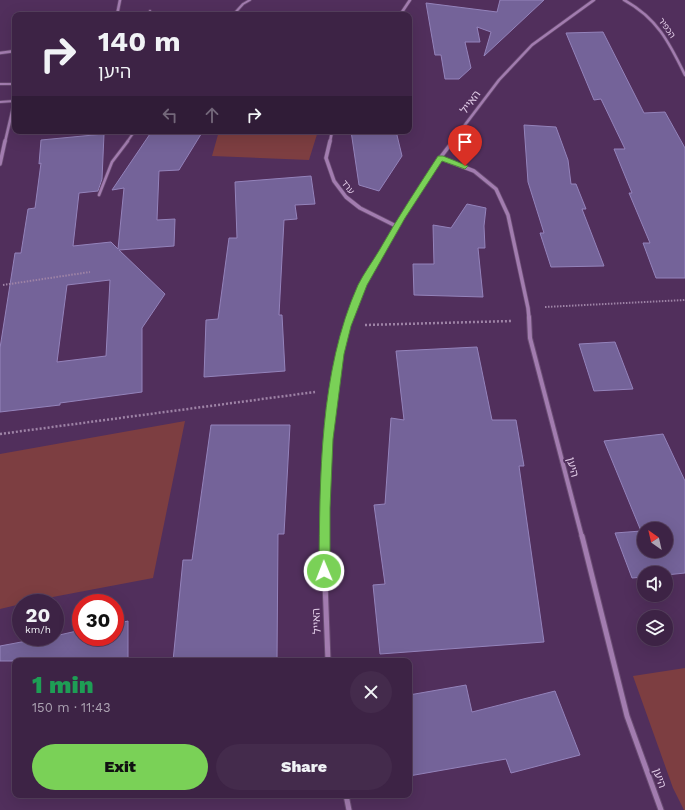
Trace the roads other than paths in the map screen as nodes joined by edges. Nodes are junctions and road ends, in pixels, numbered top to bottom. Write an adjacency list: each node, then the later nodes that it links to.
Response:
1 (120, 0): 6 (street)
2 (250, 0): 7 (lane)
3 (410, 0): 8 (street)
4 (594, 0): 19 (street, האייל)
5 (624, 0): 11 (street, הכפיר)
6 (118, 12)
7 (236, 12)
8 (402, 12)
9 (12, 51): 10 (street)
10 (0, 53)
11 (685, 75)
12 (0, 84): 13 (lane)
13 (12, 84)
14 (12, 100): 15 (lane)
15 (0, 102)
16 (12, 113): 20 (street)
17 (133, 134): 21 (lane)
18 (331, 134): 22 (street, ערד)
19 (440, 158): 22 (street, האייל); 26 (street, היען)
20 (0, 164)
21 (99, 195)
22 (396, 226): 23 (street, האייל)
23 (328, 658)
24 (347, 798): 25 (street)
25 (349, 810)
26 (661, 810)

